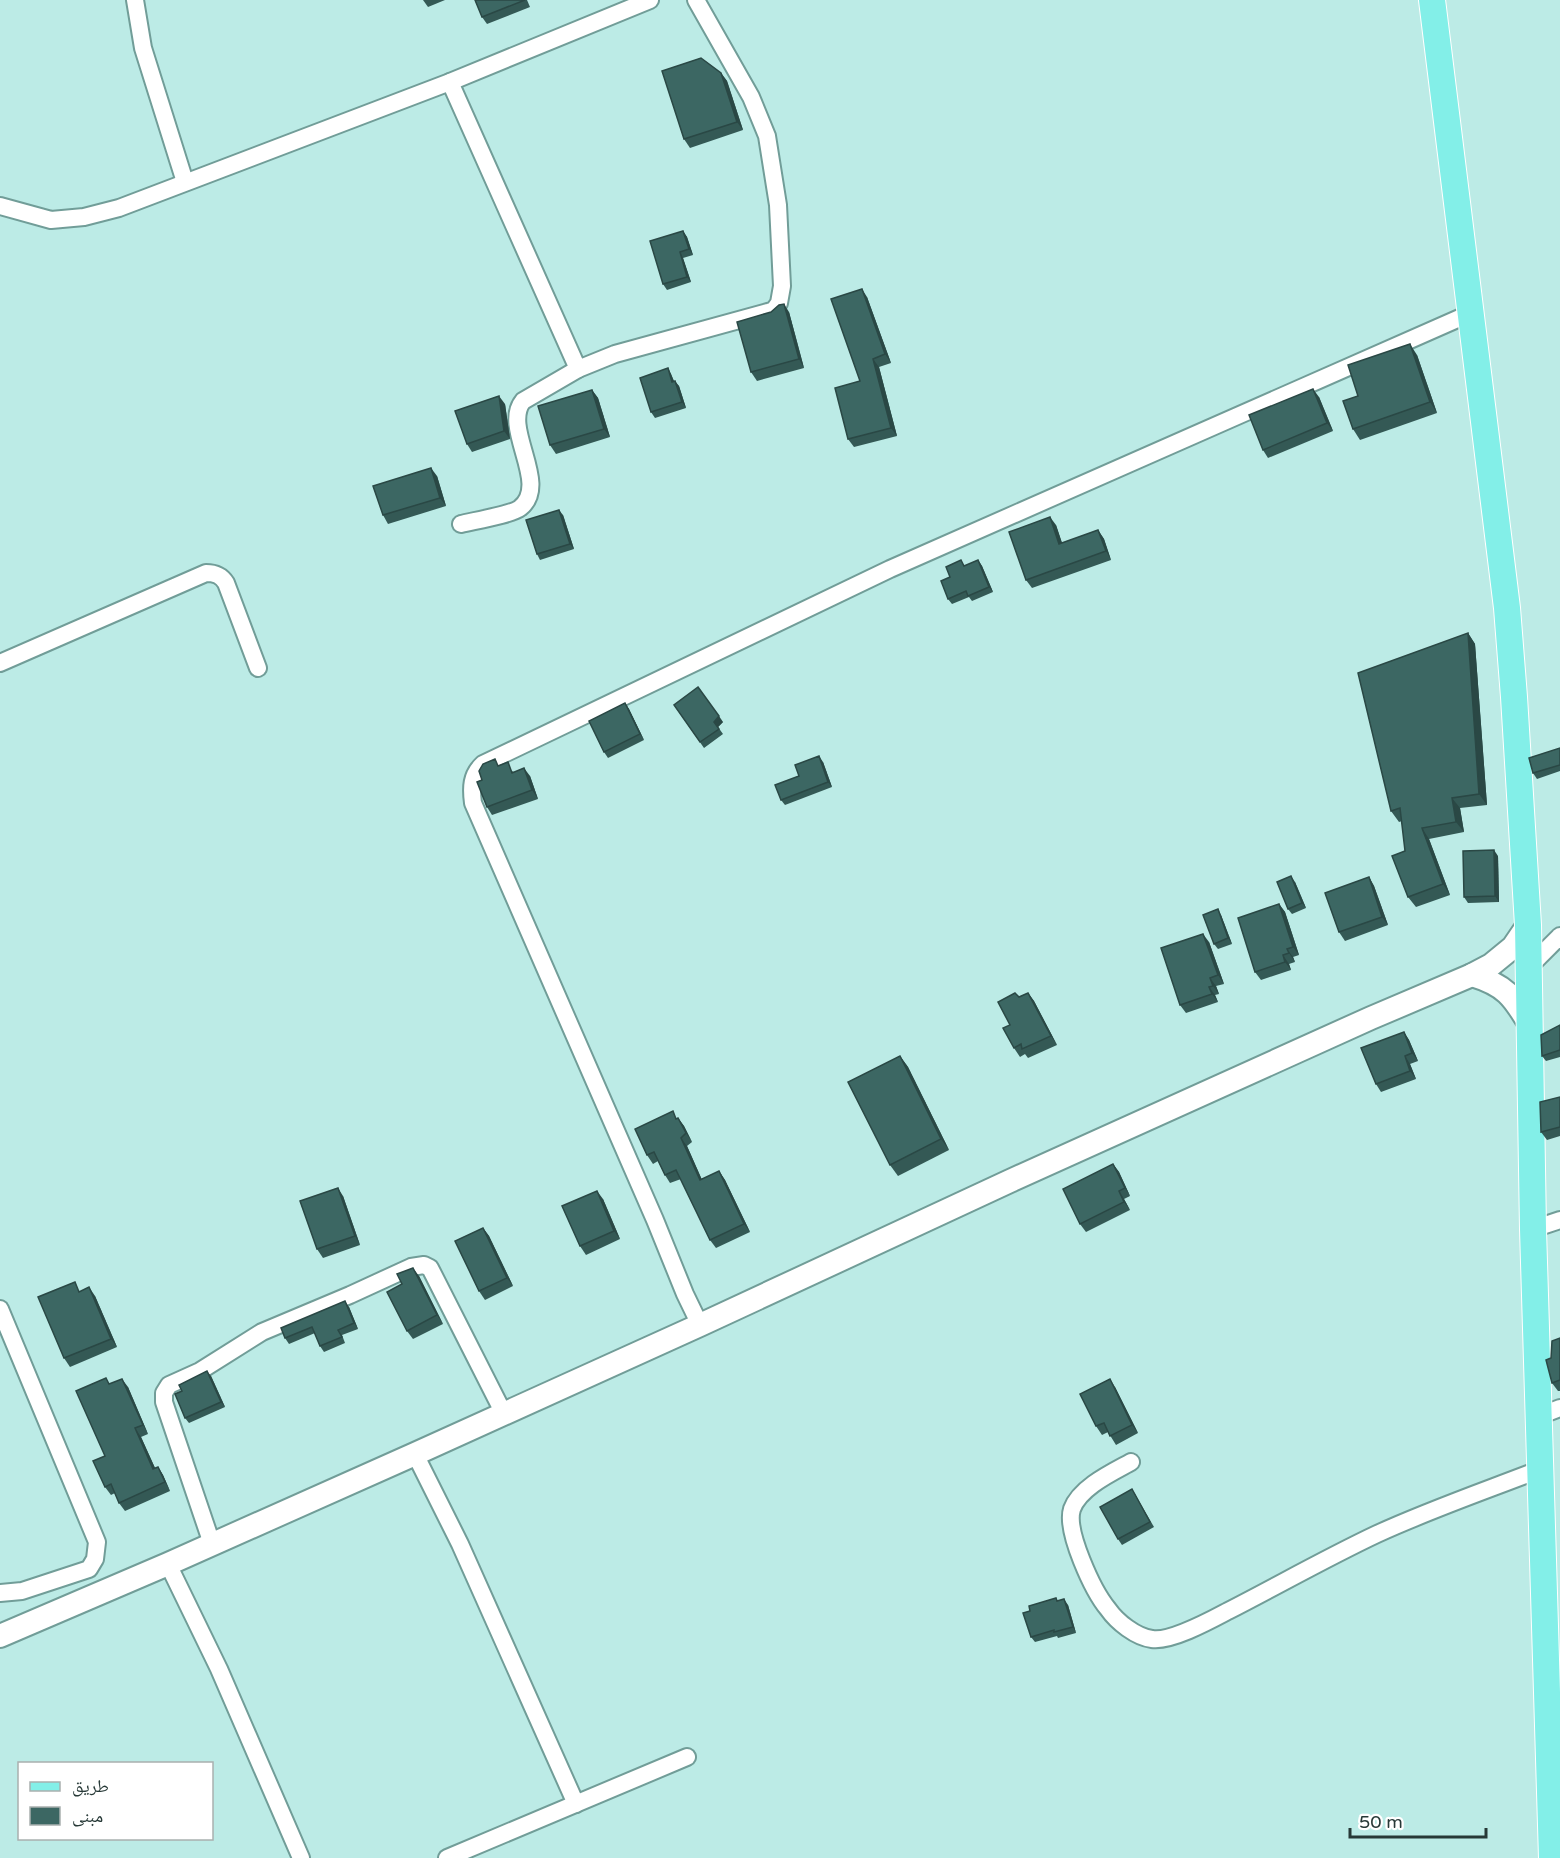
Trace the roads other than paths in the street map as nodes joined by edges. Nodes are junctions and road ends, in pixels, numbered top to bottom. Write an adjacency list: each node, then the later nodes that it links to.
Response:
1 (135, 0): 6 (street)
2 (696, 0): 9 (street)
3 (1432, 0): 8 (main road)
4 (646, 1): 5 (street)
5 (450, 82): 6 (street); 9 (street)
6 (185, 182): 7 (street)
7 (0, 206)
8 (1471, 313): 13 (main road); 21 (street)
9 (578, 369): 10 (street)
10 (461, 524)
11 (0, 663): 12 (street)
12 (258, 668)
13 (1528, 925): 15 (main road); 16 (street)
14 (1560, 936): 15 (street)
15 (1529, 967): 17 (main road)
16 (1472, 975): 17 (street); 21 (street)
17 (1530, 1025): 19 (main road)
18 (1560, 1220): 19 (street)
19 (1533, 1229): 22 (main road)
20 (0, 1309): 29 (street)
21 (700, 1325): 23 (street)
22 (1550, 1412): 26 (main road)
23 (504, 1414): 24 (street); 27 (street)
24 (415, 1454): 27 (street); 32 (street)
25 (1131, 1462): 26 (street)
26 (1541, 1469): 35 (main road)
27 (212, 1544): 28 (street)
28 (168, 1564): 30 (street); 33 (street)
29 (0, 1593)
30 (0, 1636)
31 (687, 1757): 32 (street)
32 (576, 1803): 34 (street)
33 (301, 1858)
34 (447, 1858)
35 (1552, 1858)

